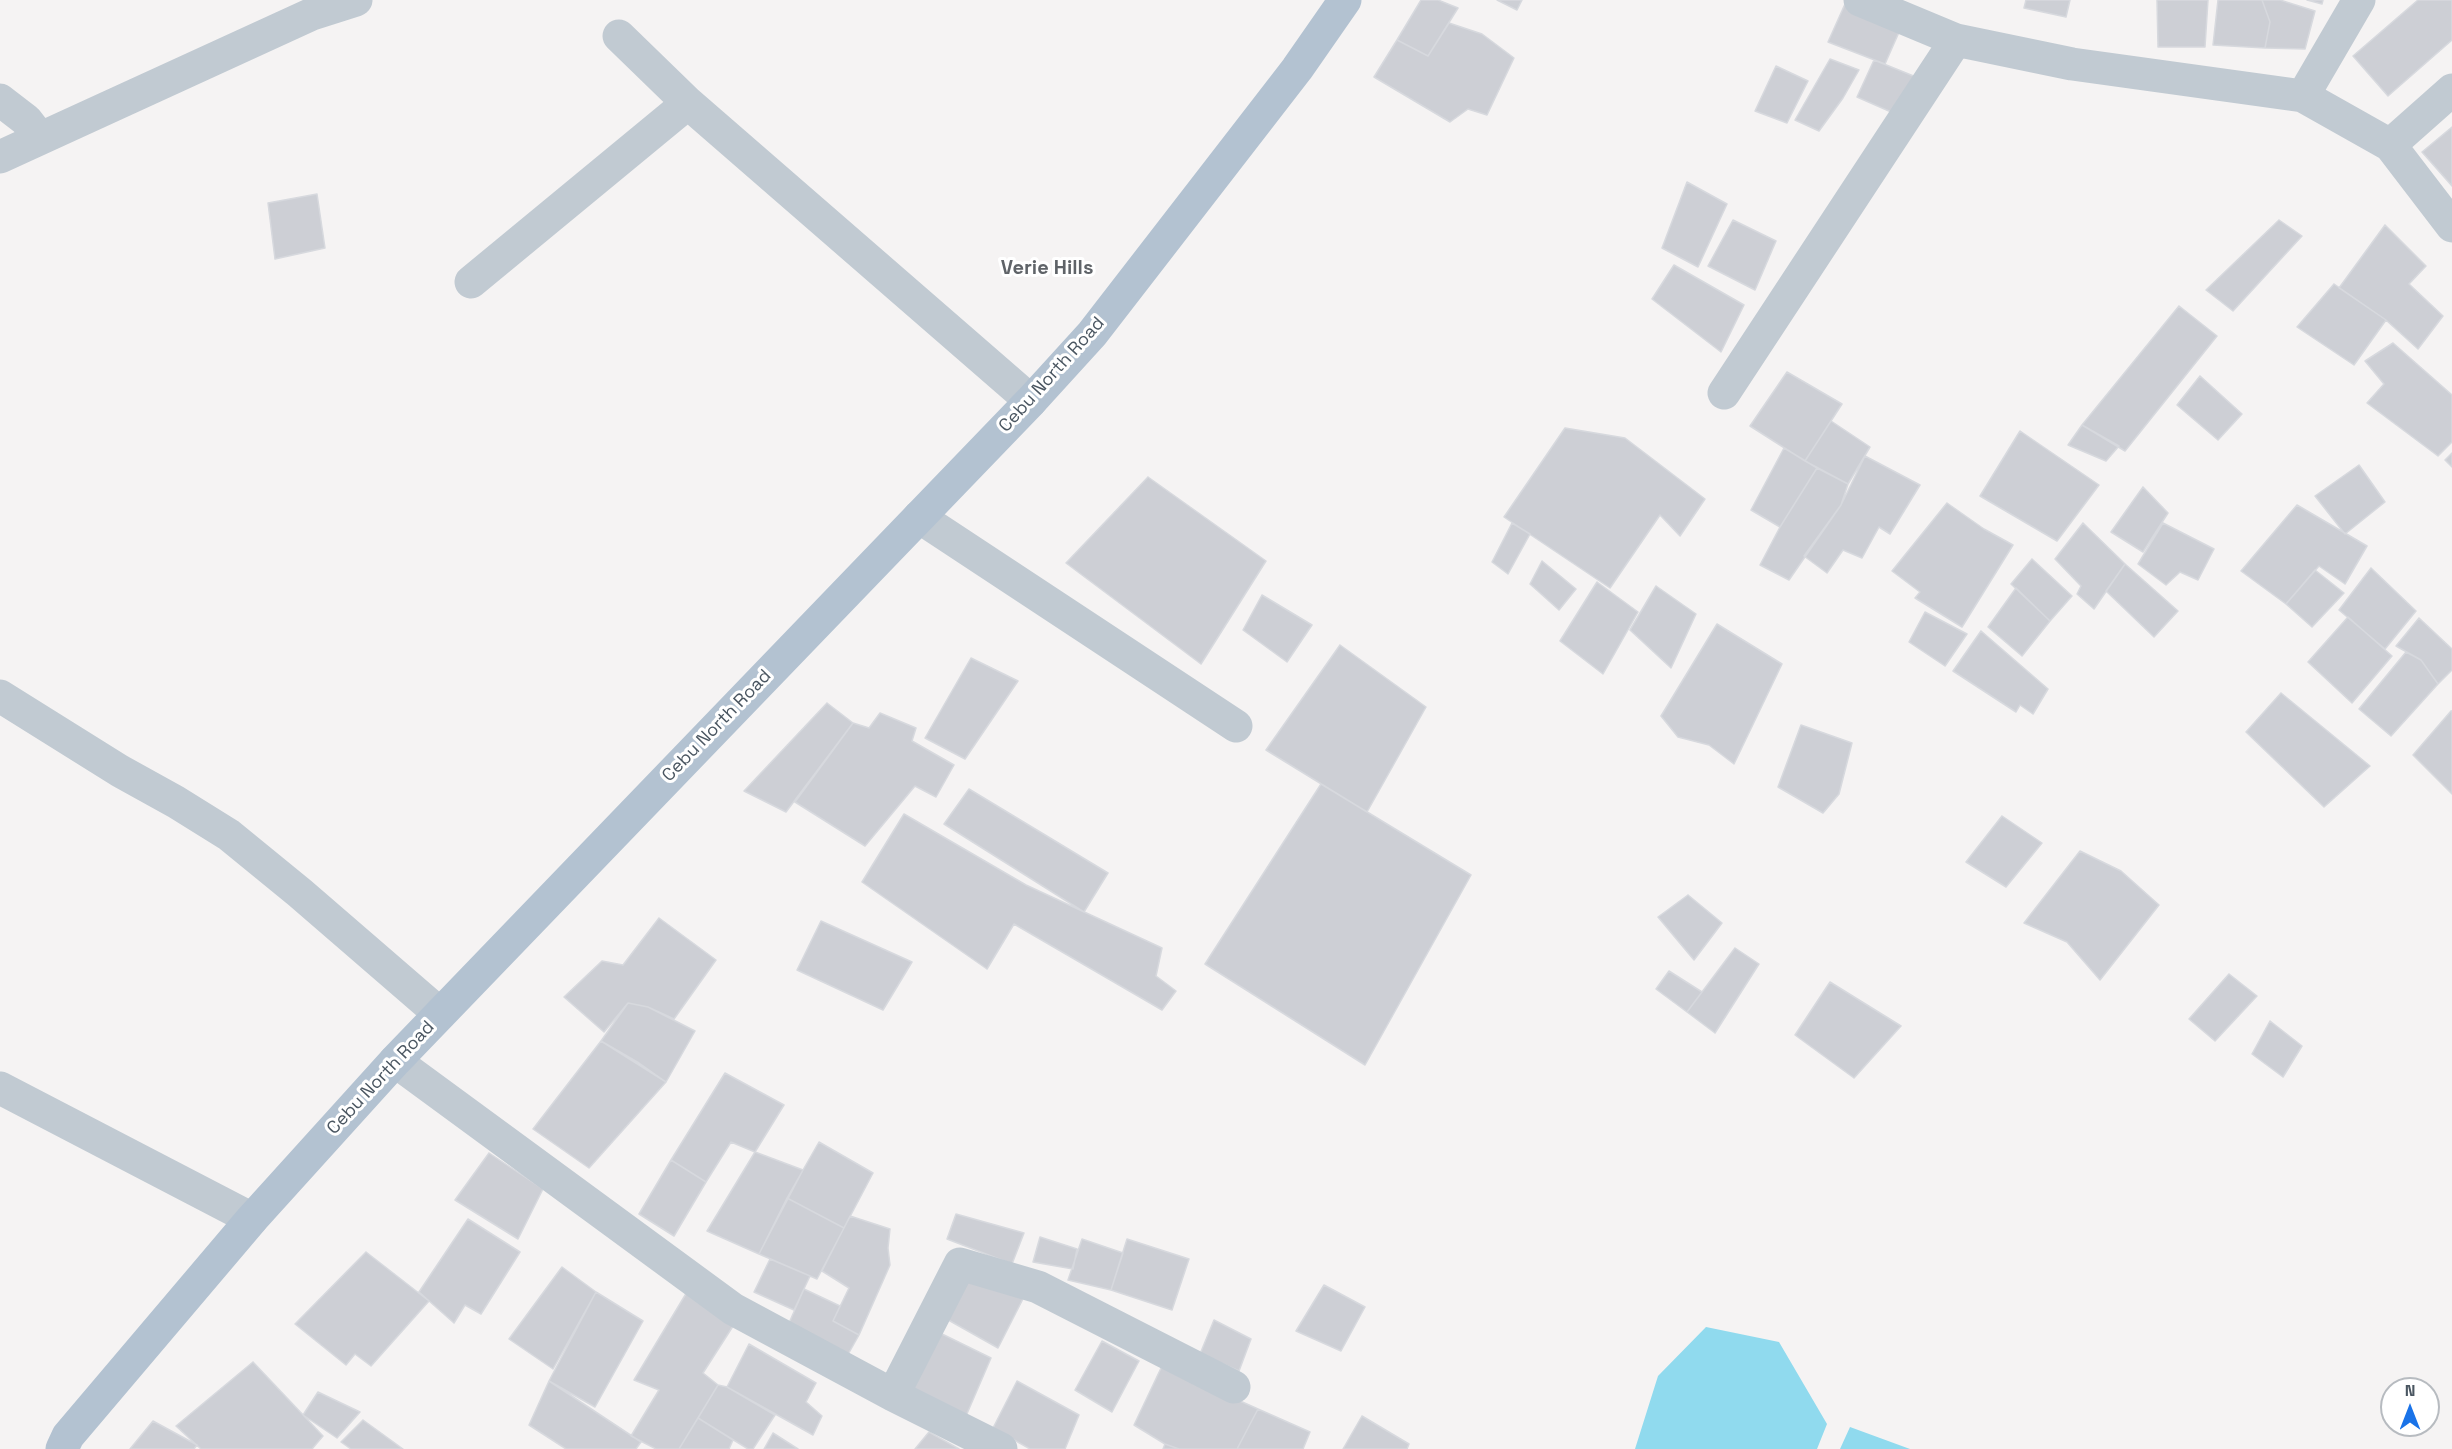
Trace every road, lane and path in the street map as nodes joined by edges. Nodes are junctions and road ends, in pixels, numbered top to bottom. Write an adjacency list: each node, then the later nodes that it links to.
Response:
1 (356, 0): 11 (street)
2 (1345, 0): 17 (main road, Cebu North Road)
3 (1860, 0): 6 (street)
4 (2359, 0): 8 (street)
5 (619, 36): 10 (street)
6 (1956, 40): 8 (street); 16 (street)
7 (2452, 90): 12 (street)
8 (2303, 96): 12 (street)
9 (0, 100): 11 (street)
10 (688, 103): 15 (street); 17 (street)
11 (40, 138): 13 (street)
12 (2390, 145): 14 (street)
13 (0, 157)
14 (2452, 226)
15 (471, 282)
16 (1724, 393)
17 (1031, 401): 18 (main road, Cebu North Road)
18 (919, 517): 20 (street); 21 (main road, Cebu North Road)
19 (0, 696): 21 (street)
20 (1236, 726)
21 (440, 1014): 22 (main road, Cebu North Road)
22 (395, 1061): 24 (main road, Cebu North Road); 26 (street)
23 (0, 1088): 24 (street)
24 (252, 1219): 27 (main road, Cebu North Road)
25 (1234, 1387): 26 (street)
26 (893, 1395): 28 (street)
27 (57, 1445)
28 (1000, 1449)

